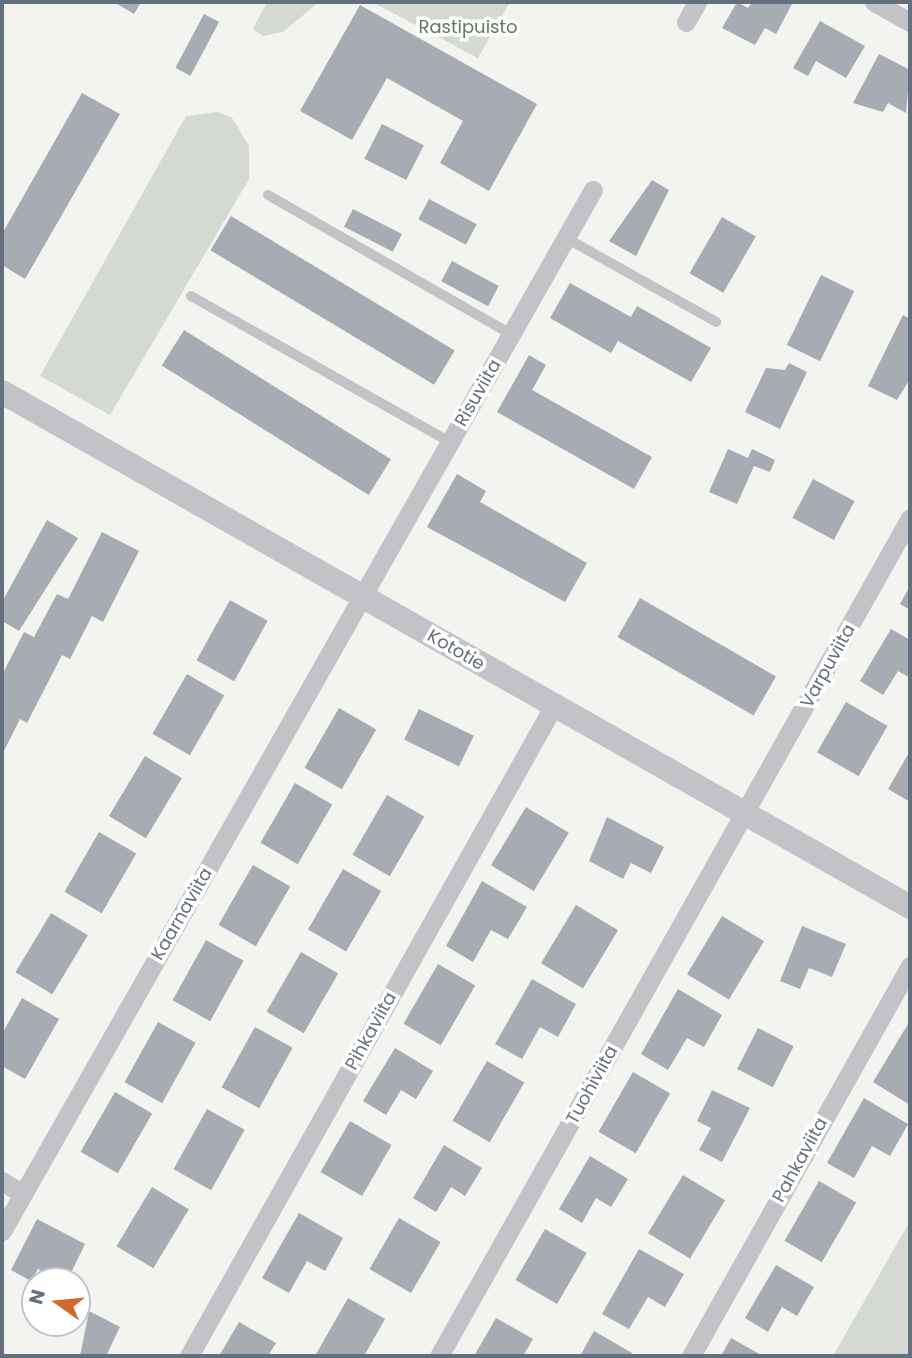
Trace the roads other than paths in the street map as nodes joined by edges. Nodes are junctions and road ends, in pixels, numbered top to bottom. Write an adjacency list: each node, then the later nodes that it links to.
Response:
1 (697, 2): 3 (street)
2 (874, 2): 4 (street)
3 (686, 22)
4 (910, 22)
5 (593, 190): 7 (street, Risuviita)
6 (268, 195): 10 (lane)
7 (566, 238): 9 (lane); 10 (street, Risuviita)
8 (191, 296): 12 (lane)
9 (716, 322)
10 (511, 334): 12 (street, Risuviita)
11 (2, 392): 14 (street, Kototie)
12 (450, 442): 14 (street, Risuviita)
13 (910, 518): 16 (street, Varpuviita)
14 (363, 597): 15 (street, Kototie); 20 (street, Kaarnaviita)
15 (554, 705): 16 (street, Kototie); 22 (street, Pihkaviita)
16 (745, 813): 17 (street, Kototie); 23 (street, Tuohiviita)
17 (910, 907)
18 (910, 965): 24 (street, Pahkaviita)
19 (2, 1181): 20 (street)
20 (23, 1194): 21 (street, Kaarnaviita)
21 (2, 1231)
22 (189, 1356)
23 (439, 1356)
24 (691, 1356)

